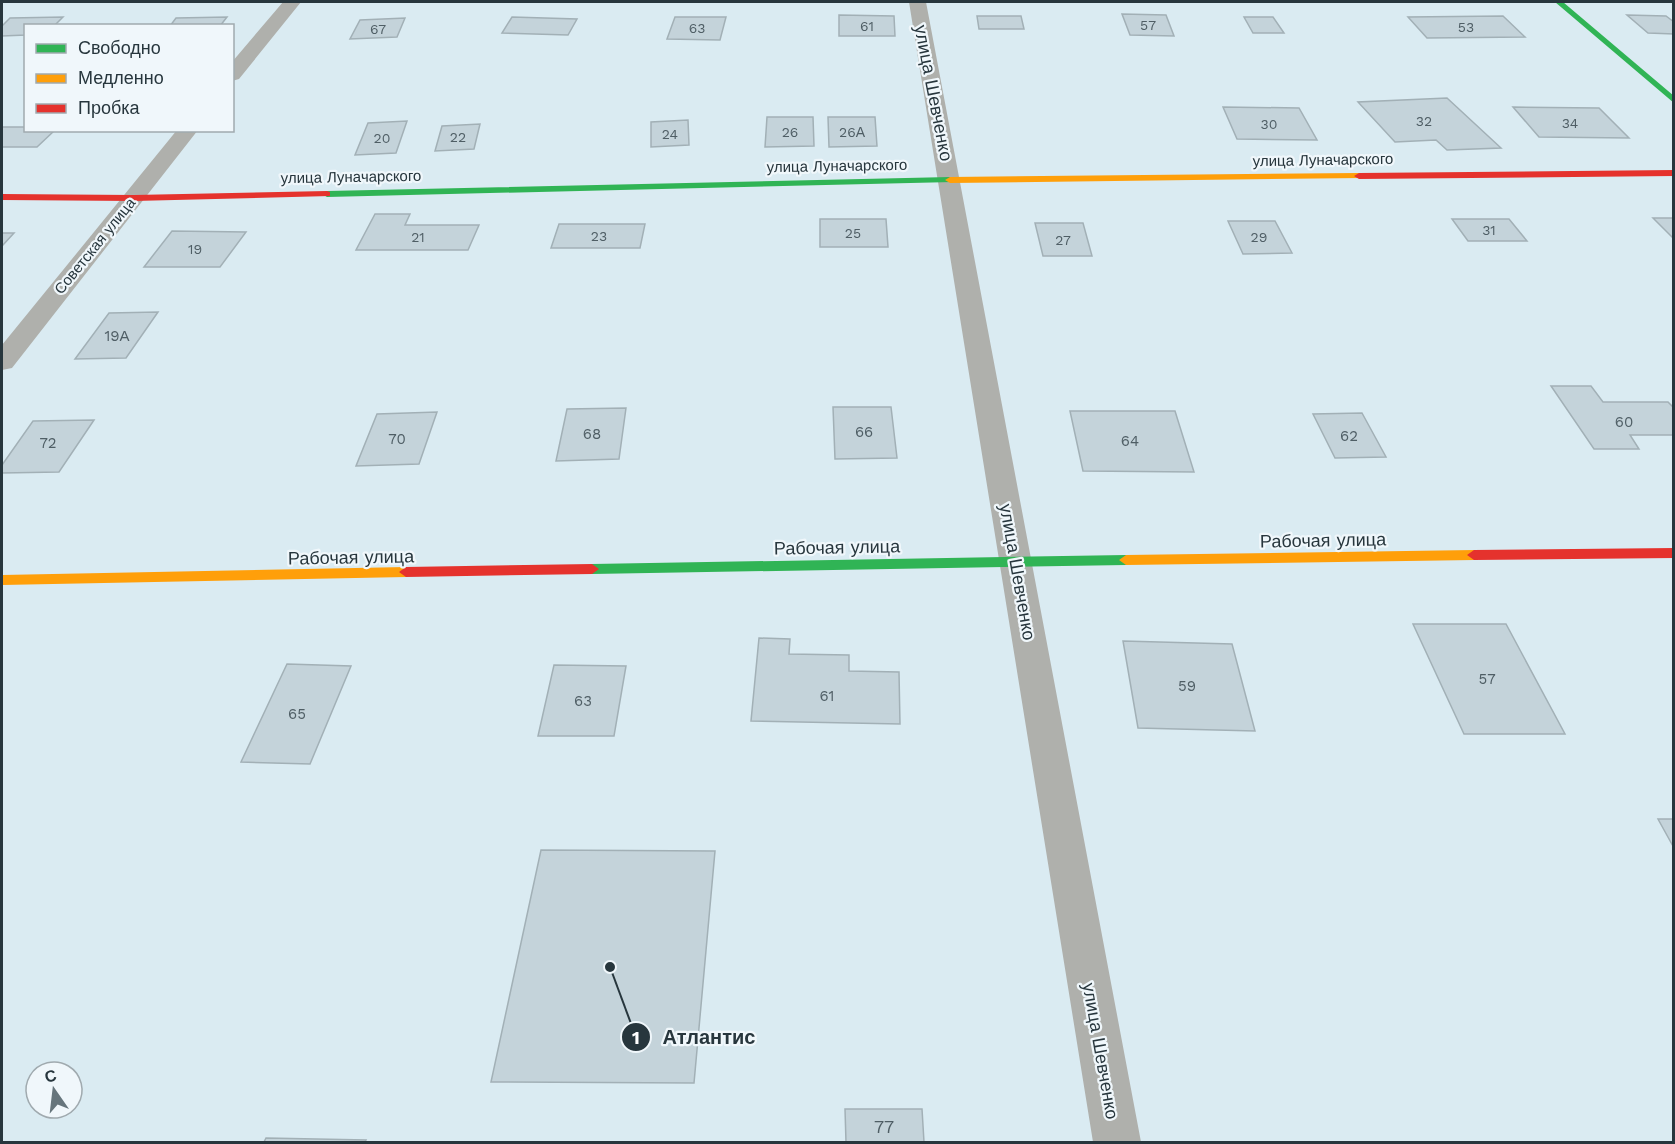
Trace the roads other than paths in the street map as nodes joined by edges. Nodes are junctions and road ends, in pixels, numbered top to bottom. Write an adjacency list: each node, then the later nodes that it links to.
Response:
1 (292, 2): 4 (street)
2 (917, 2): 8 (street, улица Шевченко)
3 (1558, 2): 5 (street)
4 (234, 73)
5 (1674, 101)
6 (186, 132): 10 (street, Советская улица)
7 (1674, 173): 8 (street, улица Луначарского)
8 (950, 180): 10 (street, улица Луначарского); 13 (street, улица Шевченко)
9 (2, 197): 10 (street, улица Луначарского)
10 (134, 198): 11 (street, Советская улица)
11 (2, 362)
12 (1674, 553): 13 (street, Рабочая улица)
13 (1016, 561): 14 (street, Рабочая улица); 15 (street, улица Шевченко)
14 (2, 580)
15 (1117, 1143)

